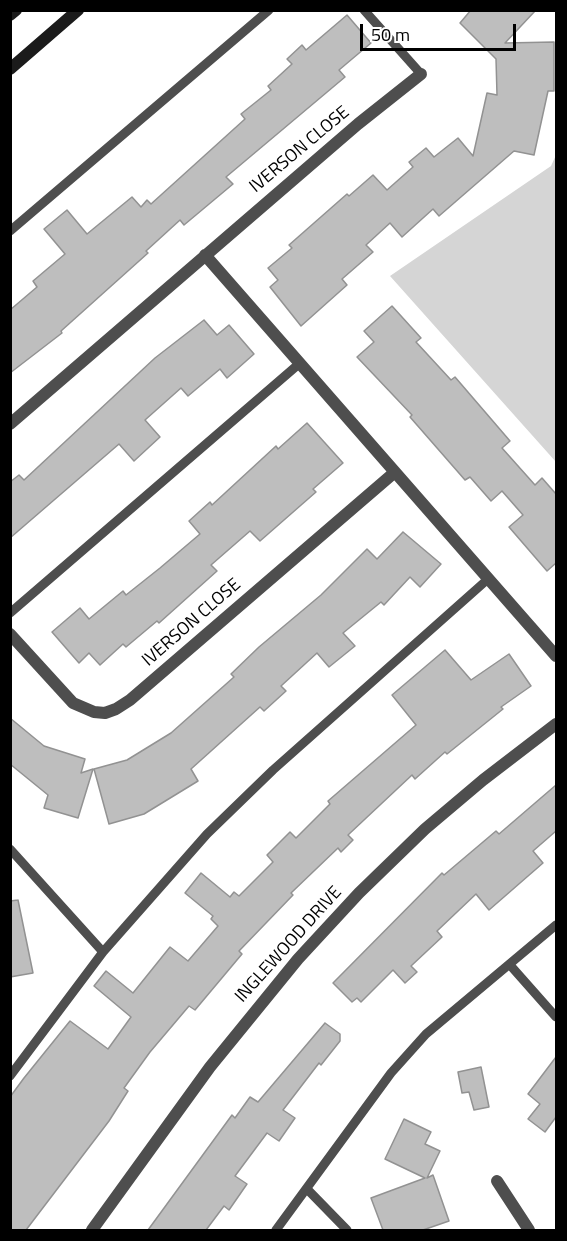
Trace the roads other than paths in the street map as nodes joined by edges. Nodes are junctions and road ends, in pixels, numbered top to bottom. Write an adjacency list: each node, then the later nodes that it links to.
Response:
1 (16, 10): 5 (main road)
2 (78, 10): 6 (main road)
3 (270, 10): 8 (lane)
4 (364, 10): 7 (lane)
5 (10, 15)
6 (10, 69)
7 (421, 74): 9 (street, IVERSON CLOSE)
8 (10, 231)
9 (205, 255): 10 (street); 11 (street, IVERSON CLOSE)
10 (300, 363): 12 (street); 14 (lane)
11 (10, 424)
12 (394, 472): 13 (street); 15 (street, IVERSON CLOSE)
13 (488, 579): 16 (street); 20 (lane)
14 (10, 613)
15 (10, 634)
16 (556, 656)
17 (556, 724): 26 (street, INGLEWOOD DRIVE)
18 (10, 849): 20 (lane)
19 (556, 925): 21 (lane)
20 (103, 952): 23 (lane)
21 (510, 965): 22 (lane); 25 (lane)
22 (556, 1017)
23 (10, 1076)
24 (497, 1181): 29 (street)
25 (307, 1189): 27 (lane); 28 (lane)
26 (92, 1230)
27 (276, 1230)
28 (347, 1230)
29 (529, 1230)

